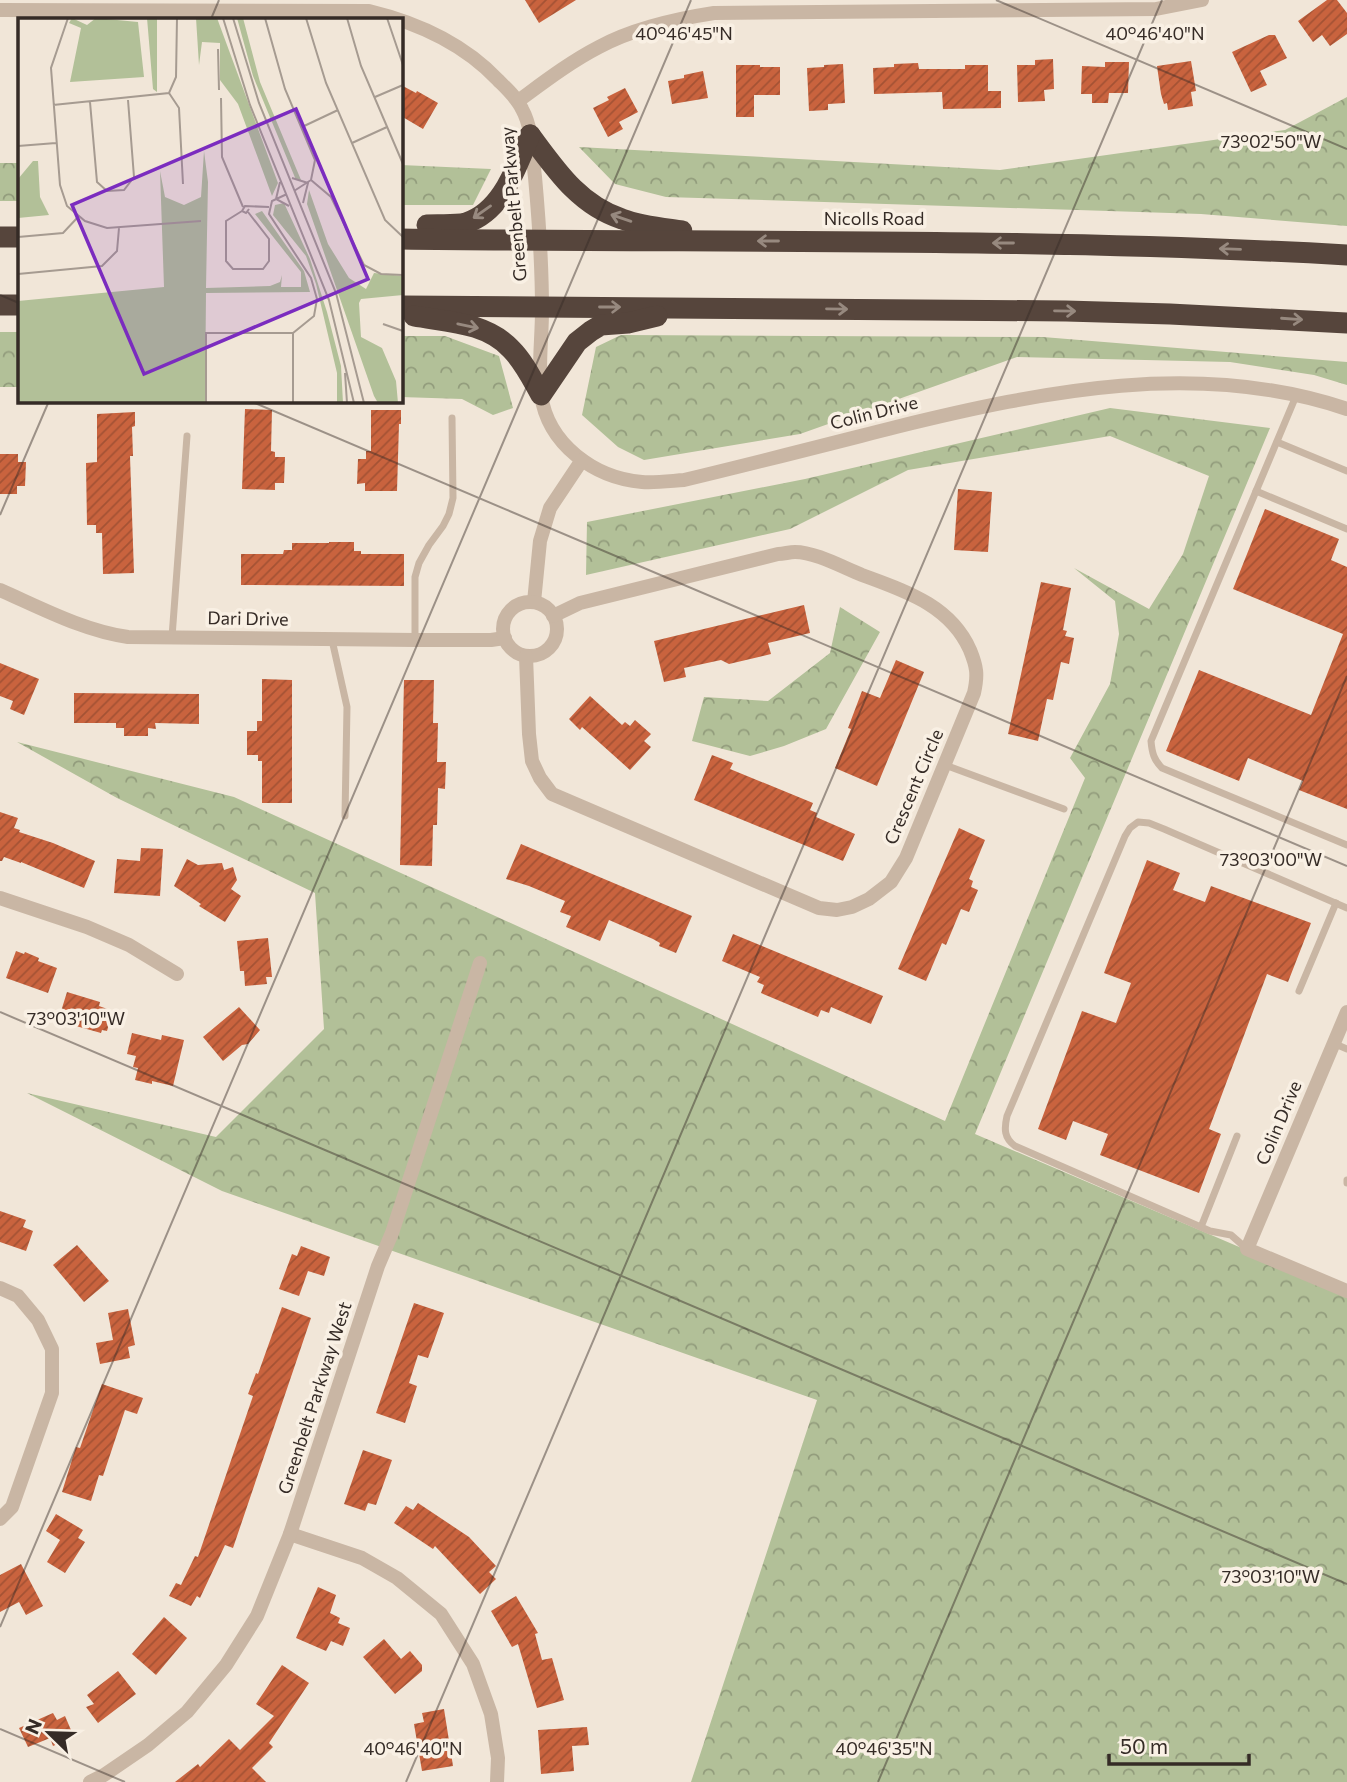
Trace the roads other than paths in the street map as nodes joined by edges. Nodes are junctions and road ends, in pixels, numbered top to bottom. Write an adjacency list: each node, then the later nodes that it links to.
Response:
1 (1202, 0): 6 (street)
2 (132, 5): 3 (street, Greenbelt Parkway); 4 (street, Greenbelt Parkway)
3 (0, 10)
4 (396, 18)
5 (402, 20): 6 (street, Greenbelt Parkway)
6 (518, 101): 7 (street, Greenbelt Parkway)
7 (530, 135): 8 (highway, one-way to 8); 12 (street, Greenbelt Parkway); 13 (highway, one-way to 7)
8 (402, 229)
9 (0, 237): 10 (highway)
10 (18, 237)
11 (402, 239): 12 (highway, Nicolls Road)
12 (541, 240): 13 (highway, Nicolls Road); 18 (street, Greenbelt Parkway)
13 (736, 241): 14 (highway, Nicolls Road, one-way to 13)
14 (1347, 255)
15 (0, 305): 16 (highway)
16 (18, 305)
17 (402, 306): 18 (highway)
18 (542, 307): 19 (highway, one-way to 19); 22 (street, Colin Drive)
19 (701, 307): 21 (highway, one-way to 21); 22 (highway)
20 (402, 314): 22 (highway, one-way to 22)
21 (1347, 323)
22 (541, 395): 28 (street, Colin Drive)
23 (1296, 396): 24 (street, Colin Drive); 27 (lane); 28 (street, Colin Drive)
24 (1347, 409)
25 (452, 418): 38 (lane)
26 (187, 436): 35 (lane)
27 (1277, 442): 29 (lane); 30 (lane)
28 (582, 460): 33 (street)
29 (1347, 471)
30 (1256, 491): 31 (lane); 43 (lane)
31 (1347, 529)
32 (0, 590): 35 (street, Dari Drive)
33 (534, 603): 34 (street); 36 (street)
34 (553, 616): 39 (street); 40 (street, Crescent Circle)
35 (172, 637): 37 (street, Dari Drive)
36 (505, 638): 38 (street, Dari Drive); 39 (street)
37 (332, 639): 38 (street, Dari Drive); 42 (lane)
38 (415, 640)
39 (526, 656): 40 (street, Crescent Circle)
40 (945, 765): 41 (lane)
41 (1064, 809)
42 (345, 816)
43 (1347, 845)
44 (0, 898): 48 (street)
45 (1336, 903): 46 (lane); 49 (lane); 53 (lane)
46 (1347, 908)
47 (480, 963): 58 (street, Greenbelt Parkway West)
48 (177, 974)
49 (1299, 991)
50 (1347, 1012): 51 (street, Colin Drive)
51 (1340, 1046): 54 (street, Colin Drive)
52 (1237, 1136): 53 (lane)
53 (1202, 1227): 54 (lane)
54 (1247, 1249): 56 (street)
55 (0, 1287): 57 (street)
56 (1347, 1291)
57 (0, 1519)
58 (290, 1534): 59 (street, Greenbelt Parkway West); 61 (street)
59 (106, 1779): 60 (street, Greenbelt Parkway West)
60 (90, 1782)
61 (496, 1782)

